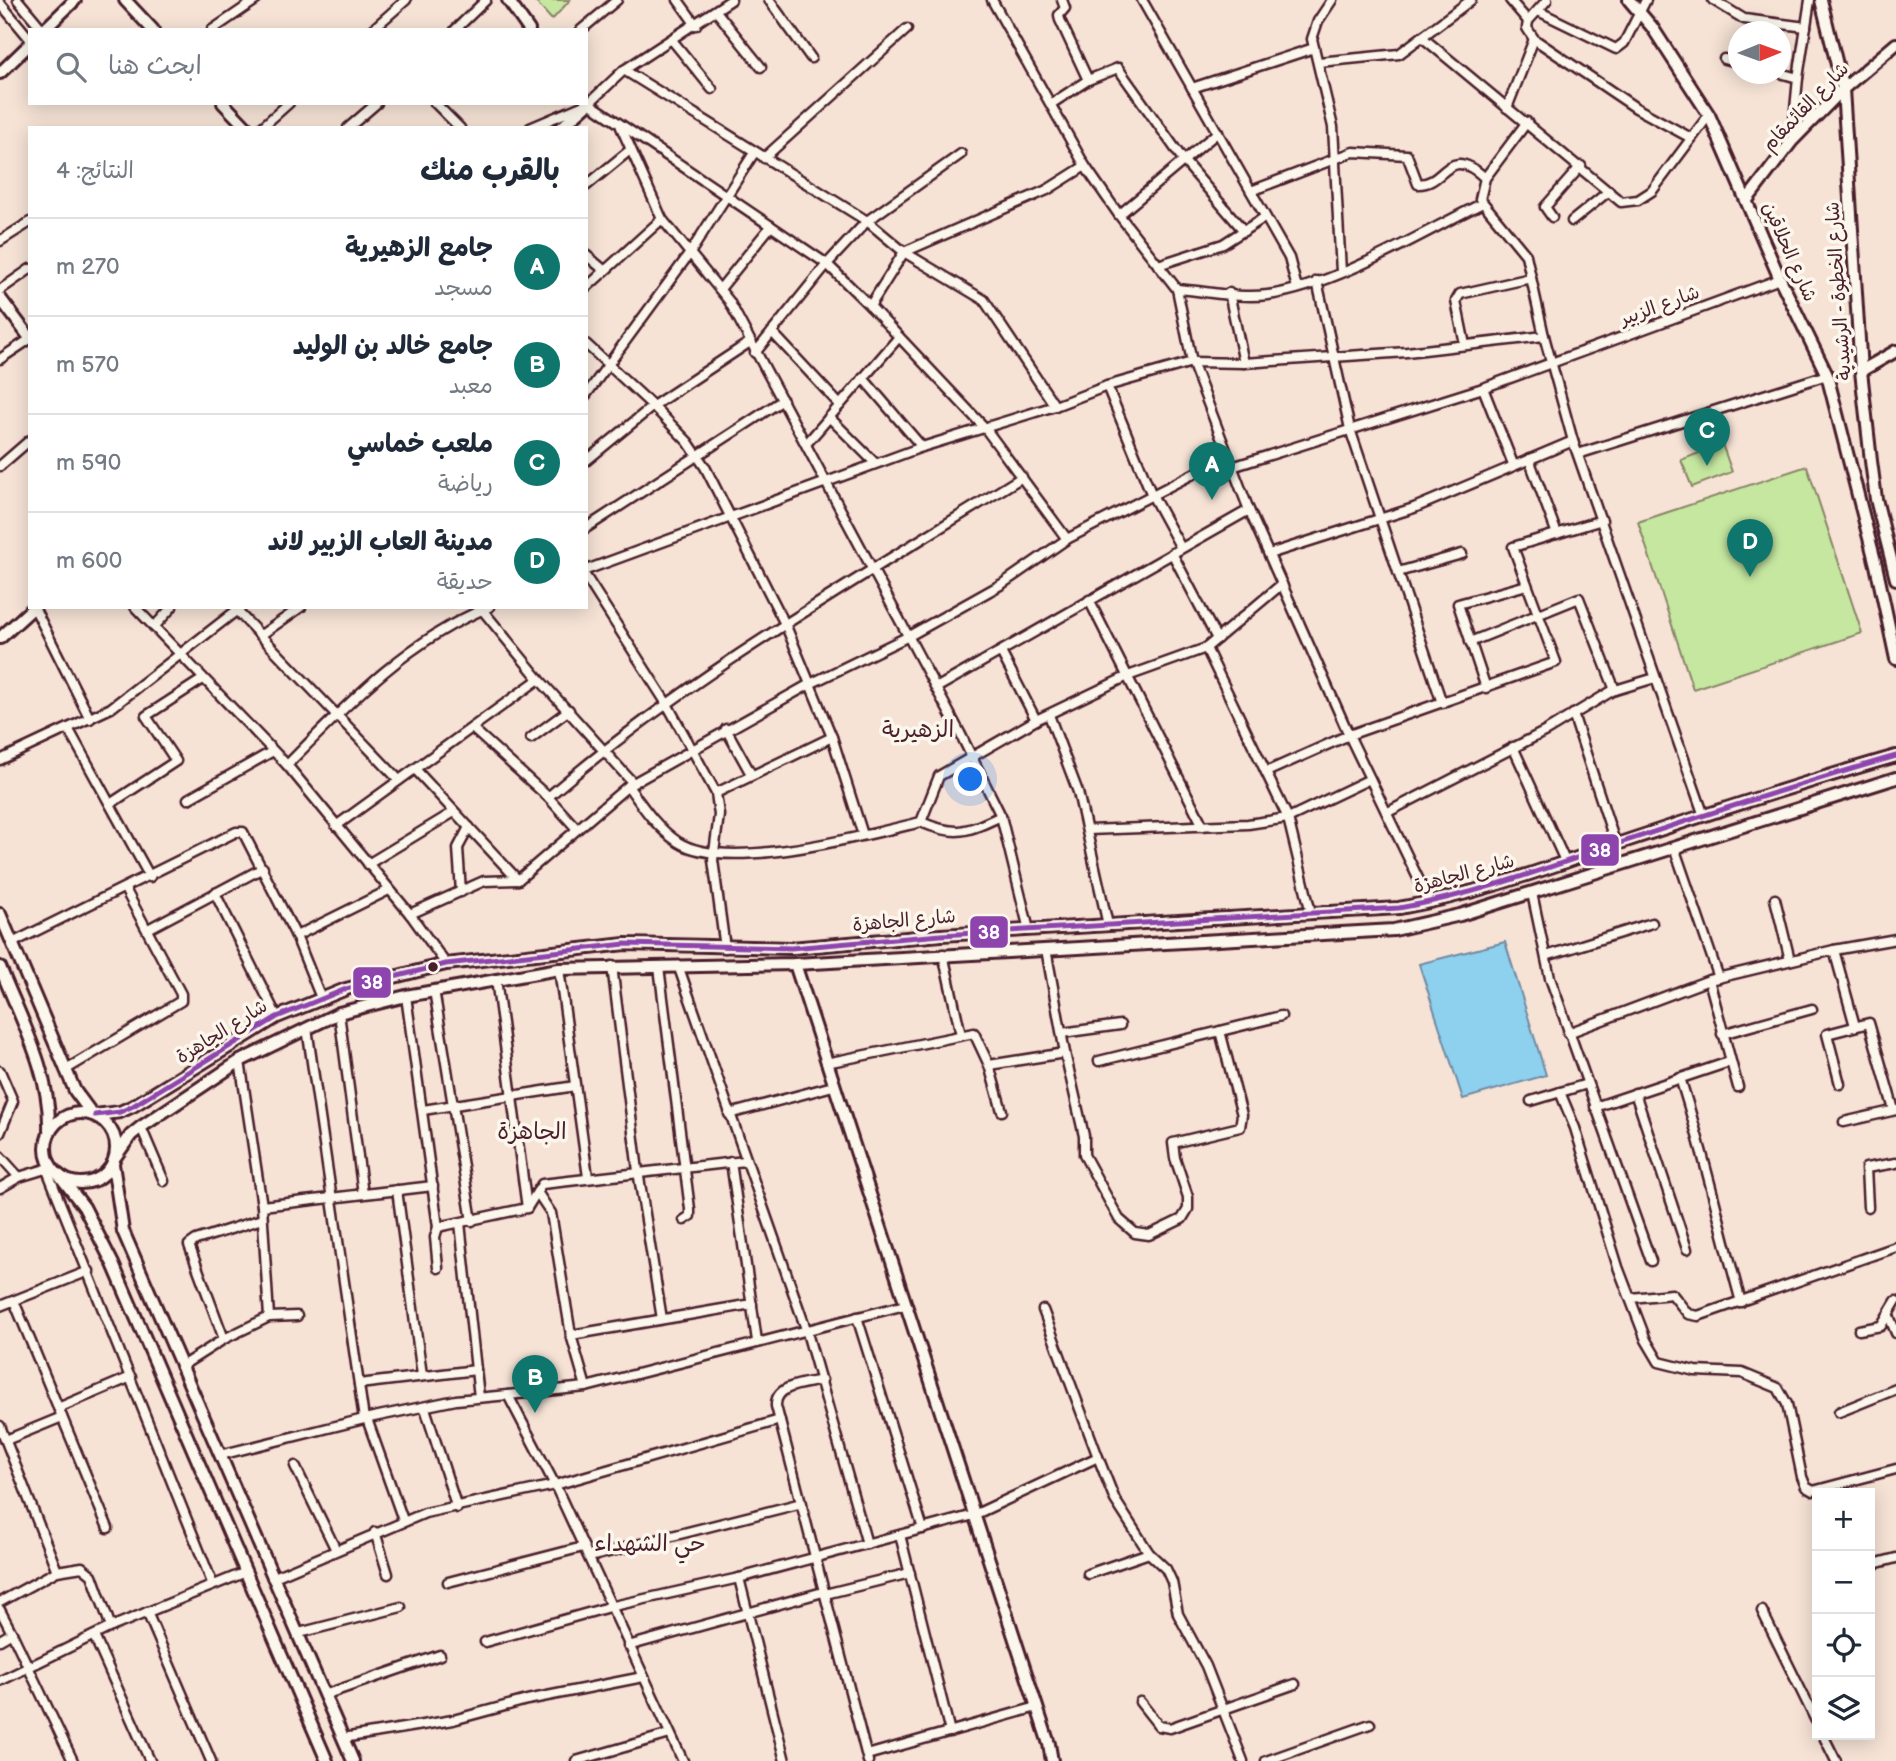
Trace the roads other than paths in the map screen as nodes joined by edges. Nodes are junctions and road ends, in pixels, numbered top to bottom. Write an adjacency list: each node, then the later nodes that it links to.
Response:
1 (18, 0): 31 (street)
2 (75, 0): 32 (street)
3 (125, 0): 33 (street)
4 (256, 0): 34 (street)
5 (406, 0): 35 (street)
6 (486, 0): 36 (street)
7 (508, 0): 37 (street)
8 (617, 0): 38 (street)
9 (678, 0): 29 (street)
10 (731, 0): 26 (street)
11 (769, 0): 47 (street)
12 (992, 0): 61 (street)
13 (1062, 0): 56 (street)
14 (1142, 0): 57 (street)
15 (1332, 0): 46 (street)
16 (1471, 0): 40 (street)
17 (1510, 0): 28 (street)
18 (1547, 0): 25 (street)
19 (1629, 0): 27 (street, شارع الحلاقين)
20 (1646, 0): 27 (street)
21 (1713, 0): 30 (street)
22 (1810, 0): 30 (street)
23 (1821, 0): 59 (street, شارع الخطوة - الرشيدية)
24 (0, 3): 41 (street)
25 (1538, 10): 27 (street); 28 (street)
26 (716, 11): 29 (street); 51 (street)
27 (1639, 11): 69 (street, شارع الحلاقين)
28 (1528, 21): 42 (street)
29 (696, 25): 43 (street)
30 (1805, 27): 55 (street)
31 (42, 28)
32 (46, 28)
33 (151, 28)
34 (215, 28)
35 (374, 28)
36 (457, 28)
37 (528, 28)
38 (583, 28)
39 (907, 29): 85 (street)
40 (1422, 37): 50 (street); 68 (street)
41 (28, 39)
42 (1534, 39): 68 (street); 79 (street)
43 (672, 40): 52 (street); 58 (street)
44 (28, 44): 53 (street)
45 (1896, 44): 59 (street, شارع القائمقام)
46 (1314, 48): 50 (street); 57 (street)
47 (811, 58)
48 (1724, 59): 49 (street)
49 (1728, 60)
50 (1319, 62): 84 (street)
51 (761, 67)
52 (624, 70): 60 (street); 82 (street)
53 (0, 73)
54 (1791, 76): 55 (street)
55 (1798, 78): 80 (street)
56 (1088, 80): 61 (street); 86 (street)
57 (1192, 88): 78 (street)
58 (712, 89)
59 (1843, 89): 80 (street, شارع القائمقام); 141 (street, شارع الخطوة - الرشيدية)
60 (588, 101): 77 (street)
61 (1051, 103): 87 (street)
62 (225, 105): 71 (street)
63 (287, 105): 72 (street)
64 (374, 105): 73 (street)
65 (437, 105): 74 (street)
66 (579, 105): 75 (street)
67 (584, 105): 76 (street)
68 (1507, 108): 70 (street)
69 (1709, 115): 79 (street); 94 (street, شارع الحلاقين)
70 (1527, 122): 88 (street); 89 (street)
71 (245, 126)
72 (263, 126)
73 (350, 126)
74 (458, 126)
75 (534, 126)
76 (563, 126)
77 (621, 127): 81 (street); 93 (street)
78 (1218, 132): 86 (street); 91 (street)
79 (1691, 138): 92 (street)
80 (1793, 141): 94 (street, شارع القائمقام)
81 (630, 150): 90 (street); 99 (street)
82 (754, 153): 85 (street); 93 (street)
83 (961, 154): 100 (street)
84 (1333, 157): 89 (street); 91 (street); 113 (street)
85 (764, 158): 100 (street)
86 (1184, 160): 96 (street); 104 (street)
87 (1085, 166): 96 (street); 106 (street)
88 (1581, 166): 92 (street); 97 (street)
89 (1485, 178): 95 (street)
90 (588, 184)
91 (1251, 191): 98 (street)
92 (1609, 191): 101 (street)
93 (726, 194): 103 (street); 107 (street)
94 (1747, 200): 115 (street, شارع الحلاقين)
95 (1481, 204): 113 (street); 114 (street)
96 (1119, 215): 110 (street)
97 (1552, 216)
98 (1265, 217): 104 (street); 118 (street)
99 (662, 219): 107 (street); 112 (street)
100 (867, 221): 106 (street); 109 (street)
101 (1572, 221)
102 (28, 223): 105 (street)
103 (771, 226): 109 (street); 119 (street)
104 (1244, 231): 110 (street)
105 (0, 241)
106 (904, 252): 124 (street); 150 (street)
107 (690, 253): 119 (street); 137 (street)
108 (588, 257): 112 (street)
109 (827, 264): 124 (street); 126 (street)
110 (1157, 265): 120 (street)
111 (28, 270): 121 (street)
112 (604, 270): 117 (street)
113 (1341, 272): 116 (street)
114 (1531, 278): 127 (street); 131 (street)
115 (1780, 279): 139 (street, شارع الزبير); 142 (street, شارع الحلاقين)
116 (1317, 281): 118 (street); 135 (street)
117 (588, 286)
118 (1297, 288): 122 (street)
119 (720, 289): 130 (street)
120 (1177, 289): 122 (street); 138 (street)
121 (0, 290)
122 (1229, 293): 140 (street)
123 (0, 298): 125 (street)
124 (870, 306): 128 (street)
125 (26, 325)
126 (772, 332): 134 (street); 149 (street)
127 (1544, 336): 131 (street); 139 (street)
128 (899, 337): 143 (street); 152 (street)
129 (28, 340): 136 (street)
130 (750, 342): 134 (street); 148 (street)
131 (1465, 345): 135 (street)
132 (588, 346): 137 (street)
133 (1896, 351): 141 (street)
134 (755, 353): 147 (street)
135 (1333, 356): 140 (street); 153 (street)
136 (0, 359)
137 (608, 362): 146 (street); 148 (street)
138 (1192, 362): 140 (street); 144 (street); 160 (street)
139 (1550, 362): 145 (street, شارع الزبير); 154 (street)
140 (1244, 363)
141 (1861, 371): 176 (street, شارع الخطوة - الرشيدية)
142 (1827, 374): 158 (street); 178 (street, شارع الحلاقين)
143 (863, 378): 149 (street); 157 (street)
144 (1107, 386): 150 (street); 169 (street)
145 (1483, 388): 153 (street, شارع الزبير); 164 (street)
146 (588, 392)
147 (783, 400): 156 (street); 159 (street)
148 (653, 405): 159 (street); 161 (street)
149 (840, 405): 151 (street)
150 (1055, 406): 152 (street)
151 (829, 417): 156 (street); 163 (street)
152 (985, 428): 157 (street); 167 (street)
153 (1350, 429): 166 (street, شارع الزبير); 172 (street)
154 (1573, 441): 158 (street); 162 (street)
155 (28, 442): 165 (street)
156 (807, 443): 168 (street)
157 (922, 447): 163 (street)
158 (1578, 454): 173 (street)
159 (697, 455): 171 (street); 174 (street)
160 (1228, 456): 166 (street); 169 (street)
161 (588, 459)
162 (1529, 459): 164 (street); 175 (street)
163 (875, 463): 168 (street)
164 (1513, 464): 172 (street)
165 (0, 466)
166 (1232, 467): 170 (street)
167 (1022, 477): 177 (street); 185 (street)
168 (826, 481): 171 (street); 185 (street)
169 (1151, 493): 177 (street); 179 (street)
170 (1250, 510): 179 (street); 181 (street)
171 (731, 519): 184 (street); 201 (street)
172 (1381, 520): 181 (street); 186 (street)
173 (1602, 520): 175 (street); 213 (street)
174 (588, 527)
175 (1557, 534): 190 (street)
176 (1885, 536): 178 (street); 183 (street, شارع الخطوة - الرشيدية)
177 (1066, 539): 204 (street)
178 (1870, 541): 211 (street, شارع الحلاقين)
179 (1181, 548): 180 (street)
180 (1172, 553): 191 (street); 206 (street)
181 (1269, 554): 189 (street)
182 (1462, 554): 186 (street)
183 (1894, 560): 187 (street, شارع الخطوة - الرشيدية)
184 (588, 569)
185 (874, 571): 201 (street); 204 (street)
186 (1398, 572): 220 (street)
187 (1896, 579)
188 (588, 580): 221 (street)
189 (1282, 584): 206 (street); 231 (street)
190 (1527, 585): 200 (street); 207 (street)
191 (1089, 600): 209 (street); 212 (street)
192 (32, 609): 205 (street)
193 (35, 609): 226 (street)
194 (137, 609): 202 (street)
195 (170, 609): 202 (street)
196 (239, 609): 203 (street); 210 (street)
197 (298, 609): 203 (street)
198 (482, 609): 223 (street)
199 (485, 609): 215 (street)
200 (1538, 613): 207 (street); 218 (street); 219 (street)
201 (786, 625): 216 (street); 221 (street)
202 (153, 627): 210 (street)
203 (261, 635): 223 (street)
204 (909, 636): 216 (street); 217 (street)
205 (0, 638)
206 (1217, 639): 208 (street)
207 (1470, 642): 218 (street)
208 (1206, 648): 212 (street); 243 (street)
209 (1001, 652): 217 (street); 227 (street)
210 (181, 656): 214 (street); 226 (street)
211 (1896, 659)
212 (1128, 676): 224 (street); 262 (street)
213 (1655, 678): 219 (street); 258 (street)
214 (203, 679): 237 (street); 253 (street)
215 (539, 679): 222 (street); 228 (street)
216 (810, 684): 229 (street); 232 (street)
217 (936, 688): 239 (street)
218 (1486, 688): 220 (street)
219 (1615, 690): 225 (street)
220 (1442, 703): 231 (street)
221 (667, 704): 235 (street); 236 (street)
222 (569, 710): 233 (street); 235 (street)
223 (338, 713): 241 (street); 247 (street)
224 (1049, 715): 227 (street); 265 (street)
225 (1573, 715): 234 (street); 267 (street)
226 (90, 719): 230 (street)
227 (1035, 720): 239 (street)
228 (472, 728): 242 (street); 251 (street)
229 (726, 729): 236 (street); 244 (street)
230 (69, 730): 240 (street); 253 (street)
231 (1349, 735): 243 (street); 246 (street)
232 (832, 737): 244 (street); 266 (street)
233 (531, 738)
234 (1513, 747): 256 (street); 270 (street)
235 (604, 749): 249 (street); 251 (street)
236 (693, 749): 249 (street); 250 (street)
237 (273, 751): 241 (street); 252 (street)
238 (1896, 756): 248 (street, شارع الجاهزة)
239 (972, 757): 257 (street); 260 (street)
240 (0, 760)
241 (287, 765): 261 (street)
242 (415, 769): 247 (street); 255 (street)
243 (1266, 772): 259 (street)
244 (751, 774): 250 (street)
245 (1896, 778): 254 (street, شارع الجاهزة)
246 (1370, 779): 256 (street); 259 (street)
247 (399, 780): 261 (street)
248 (1800, 783): 254 (street); 258 (street, شارع الجاهزة)
249 (630, 785): 264 (street); 269 (street)
250 (716, 793): 269 (street)
251 (548, 797): 264 (street)
252 (188, 799)
253 (110, 804): 273 (street)
254 (1808, 804): 268 (street, شارع الجاهزة)
255 (454, 812): 263 (street); 271 (street)
256 (1388, 812): 281 (street)
257 (1001, 816): 260 (street); 288 (street)
258 (1704, 816): 267 (street, شارع الجاهزة)
259 (1288, 818): 262 (street); 282 (street)
260 (920, 822): 266 (street)
261 (336, 826): 271 (street)
262 (1203, 826): 265 (street)
263 (469, 827): 274 (street); 277 (street)
264 (577, 830): 274 (street)
265 (1088, 830): 286 (street)
266 (863, 835): 269 (street)
267 (1616, 845): 270 (street, شارع الجاهزة)
268 (1674, 847): 279 (street, شارع الجاهزة); 308 (street)
269 (713, 852): 293 (street)
270 (1566, 863): 281 (street, شارع الجاهزة)
271 (368, 864): 276 (street)
272 (263, 868): 273 (street); 278 (street); 290 (street)
273 (150, 877): 275 (street)
274 (518, 880): 277 (street)
275 (125, 889): 287 (street); 292 (street)
276 (389, 890): 284 (street); 290 (street)
277 (461, 892): 284 (street)
278 (215, 893): 287 (street); 319 (street)
279 (1532, 893): 294 (street, شارع الجاهزة); 298 (street)
280 (1775, 899): 299 (street)
281 (1430, 903): 282 (street, شارع الجاهزة)
282 (1311, 913): 286 (street, شارع الجاهزة)
283 (0, 914): 292 (street)
284 (410, 914): 300 (street)
285 (1652, 922): 298 (street)
286 (1108, 925): 288 (street, شارع الجاهزة)
287 (148, 929): 335 (street)
288 (1029, 930): 289 (street, شارع الجاهزة)
289 (940, 935): 293 (street, شارع الجاهزة); 297 (street)
290 (296, 936): 314 (street)
291 (1896, 939): 295 (street)
292 (12, 943): 335 (street)
293 (725, 948): 296 (street, شارع الجاهزة)
294 (1046, 948): 297 (street, شارع الجاهزة); 324 (street)
295 (1835, 950): 299 (street); 321 (street)
296 (537, 954): 300 (street, شارع الجاهزة); 307 (street)
297 (943, 954): 301 (street, شارع الجاهزة); 327 (street)
298 (1546, 956): 325 (street)
299 (1790, 960): 308 (street)
300 (446, 964): 311 (street, شارع الجاهزة)
301 (794, 964): 305 (street, شارع الجاهزة); 332 (street)
302 (612, 966): 304 (street, شارع الجاهزة); 306 (street, شارع الجاهزة); 366 (street)
303 (0, 967): 358 (street)
304 (659, 967): 305 (street, شارع الجاهزة); 364 (street)
305 (679, 968): 354 (street)
306 (559, 969): 307 (street, شارع الجاهزة); 340 (street)
307 (540, 972): 309 (street, شارع الجاهزة)
308 (1719, 978): 310 (street)
309 (496, 979): 312 (street, شارع الجاهزة); 345 (street)
310 (1709, 980): 325 (street); 326 (street)
311 (346, 989): 314 (street, شارع الجاهزة); 315 (street)
312 (433, 990): 313 (street, شارع الجاهزة); 348 (street)
313 (406, 996): 315 (street, شارع الجاهزة); 350 (street)
314 (321, 998): 319 (street, شارع الجاهزة)
315 (355, 1008): 317 (street, شارع الجاهزة)
316 (1812, 1009): 326 (street)
317 (339, 1013): 322 (street, شارع الجاهزة); 375 (street)
318 (1281, 1016): 323 (street)
319 (277, 1017): 337 (street, شارع الجاهزة)
320 (1120, 1025): 324 (street)
321 (1854, 1026): 339 (street); 351 (street)
322 (307, 1028): 330 (street, شارع الجاهزة); 376 (street)
323 (1220, 1031): 328 (street); 329 (street)
324 (1062, 1033): 328 (street)
325 (1567, 1033): 338 (street)
326 (1722, 1034): 331 (street)
327 (961, 1035): 332 (street); 333 (street)
328 (1065, 1053): 333 (street)
329 (1099, 1060)
330 (240, 1061): 346 (street, شارع الجاهزة); 377 (street)
331 (1729, 1062): 336 (street); 342 (street)
332 (826, 1063): 341 (street)
333 (989, 1065): 352 (street)
334 (0, 1070): 357 (street)
335 (65, 1070): 353 (street)
336 (1680, 1078): 344 (street); 393 (street)
337 (174, 1082): 346 (street); 353 (street, شارع الجاهزة)
338 (1587, 1084): 343 (street); 349 (street)
339 (1840, 1084)
340 (575, 1086): 345 (street); 369 (street)
341 (833, 1086): 354 (street); 395 (street)
342 (1738, 1087)
343 (1560, 1092): 347 (street); 390 (street)
344 (1635, 1093): 349 (street); 386 (street)
345 (510, 1096): 348 (street); 378 (street)
346 (185, 1099): 356 (street, شارع الجاهزة)
347 (1531, 1101)
348 (453, 1105): 350 (street); 382 (street)
349 (1595, 1107): 387 (street)
350 (424, 1110): 371 (street)
351 (1895, 1110): 355 (street)
352 (1002, 1111)
353 (94, 1114): 358 (street); 360 (street)
354 (729, 1114): 361 (street)
355 (1844, 1122)
356 (141, 1127): 360 (street, شارع الجاهزة); 370 (street)
357 (0, 1133)
358 (49, 1133): 365 (street)
359 (0, 1156): 368 (street)
360 (114, 1160): 367 (street); 409 (street)
361 (745, 1161): 362 (street); 403 (street)
362 (731, 1162): 364 (street); 394 (street)
363 (1896, 1163): 379 (street)
364 (684, 1166): 366 (street); 381 (street)
365 (49, 1168): 367 (street); 368 (street); 389 (street)
366 (638, 1171): 369 (street); 402 (street)
367 (60, 1176): 451 (street)
368 (19, 1177): 372 (street)
369 (588, 1177): 374 (street)
370 (164, 1181)
371 (433, 1186): 373 (street); 384 (street)
372 (0, 1188)
373 (397, 1190): 375 (street); 411 (street)
374 (537, 1192): 378 (street); 406 (street)
375 (363, 1194): 376 (street)
376 (332, 1197): 377 (street); 414 (street)
377 (262, 1206): 380 (street)
378 (527, 1208): 382 (street)
379 (1868, 1208)
380 (262, 1219): 400 (street); 407 (street)
381 (684, 1220)
382 (472, 1221): 383 (street)
383 (460, 1223): 384 (street); 410 (street)
384 (438, 1227): 388 (street)
385 (1896, 1247): 393 (street)
386 (1687, 1249)
387 (1651, 1261)
388 (438, 1268)
389 (89, 1271): 391 (street); 412 (street)
390 (1632, 1298): 393 (street); 433 (street)
391 (14, 1301): 396 (street); 419 (street)
392 (1896, 1301): 399 (street)
393 (1741, 1302)
394 (752, 1304): 402 (street); 408 (street)
395 (905, 1305): 401 (street); 436 (street)
396 (0, 1306)
397 (1043, 1310): 428 (street)
398 (297, 1316): 400 (street)
399 (1889, 1316): 404 (street); 405 (street)
400 (269, 1317): 407 (street)
401 (857, 1317): 403 (street); 439 (street)
402 (662, 1319): 406 (street)
403 (807, 1329): 408 (street); 413 (street)
404 (1859, 1330)
405 (1896, 1333)
406 (571, 1335): 415 (street)
407 (224, 1339): 409 (street)
408 (757, 1341): 415 (street)
409 (180, 1367): 427 (street)
410 (476, 1370): 411 (street); 418 (street)
411 (422, 1375): 414 (street)
412 (131, 1377): 419 (street); 458 (street)
413 (822, 1380): 424 (street); 442 (street)
414 (359, 1384): 423 (street)
415 (586, 1387): 417 (street)
416 (1896, 1389): 421 (street)
417 (508, 1395): 418 (street); 431 (street)
418 (479, 1397): 420 (street)
419 (58, 1408): 422 (street)
420 (425, 1408): 423 (street); 435 (street)
421 (1839, 1412)
422 (62, 1417): 426 (street); 438 (street)
423 (365, 1419): 427 (street); 437 (street)
424 (780, 1420): 431 (street); 434 (street)
425 (0, 1426): 426 (street)
426 (6, 1440): 450 (street)
427 (219, 1455): 455 (street)
428 (1098, 1457): 436 (street); 445 (street)
429 (295, 1466): 444 (street)
430 (1896, 1469): 432 (street)
431 (555, 1485): 435 (street); 443 (street)
432 (1843, 1488)
433 (1812, 1490)
434 (802, 1503): 446 (street); 447 (street)
435 (457, 1508): 437 (street)
436 (974, 1515): 439 (street); 481 (street)
437 (403, 1520): 440 (street)
438 (108, 1528)
439 (923, 1529): 441 (street)
440 (375, 1532): 444 (street); 453 (street)
441 (901, 1535): 442 (street); 452 (street)
442 (867, 1544): 446 (street)
443 (583, 1547): 447 (street); 457 (street)
444 (336, 1550): 455 (street)
445 (1149, 1553): 454 (street); 482 (street)
446 (815, 1557): 456 (street); 459 (street)
447 (589, 1558): 462 (street)
448 (1896, 1558): 449 (street)
449 (1875, 1564)
450 (57, 1571): 460 (street); 467 (street)
451 (246, 1572): 458 (street); 485 (street)
452 (910, 1573): 459 (street); 487 (street)
453 (388, 1574)
454 (1088, 1574)
455 (272, 1578): 469 (street)
456 (739, 1578): 462 (street); 466 (street)
457 (448, 1582)
458 (213, 1585): 465 (street)
459 (824, 1593): 466 (street); 491 (street)
460 (0, 1602)
461 (401, 1607): 469 (street)
462 (609, 1607): 472 (street); 473 (street)
463 (0, 1610): 468 (street)
464 (1762, 1611): 484 (street)
465 (147, 1612): 467 (street); 494 (street)
466 (748, 1613): 473 (street); 499 (street)
467 (111, 1627): 470 (street)
468 (12, 1633): 471 (street); 475 (street)
469 (299, 1633): 479 (street)
470 (94, 1636): 475 (street); 493 (street)
471 (0, 1640)
472 (485, 1642)
473 (628, 1646): 476 (street)
474 (440, 1656): 479 (street)
475 (29, 1665): 477 (street); 492 (street)
476 (643, 1677): 488 (street); 489 (street)
477 (0, 1681)
478 (1295, 1684): 482 (street)
479 (324, 1695): 483 (street)
480 (1140, 1703): 482 (street)
481 (1037, 1707): 487 (street); 500 (street)
482 (1223, 1709): 501 (street)
483 (330, 1710): 485 (street); 489 (street)
484 (1812, 1713)
485 (308, 1717): 495 (street)
486 (1370, 1724): 502 (street)
487 (950, 1731): 491 (street)
488 (670, 1734): 497 (street); 498 (street)
489 (344, 1738): 496 (street)
490 (1826, 1740): 503 (street)
491 (868, 1758)
492 (73, 1761)
493 (150, 1761)
494 (211, 1761)
495 (327, 1761)
496 (353, 1761)
497 (576, 1761)
498 (683, 1761)
499 (785, 1761)
500 (1052, 1761)
501 (1243, 1761)
502 (1266, 1761)
503 (1836, 1761)

